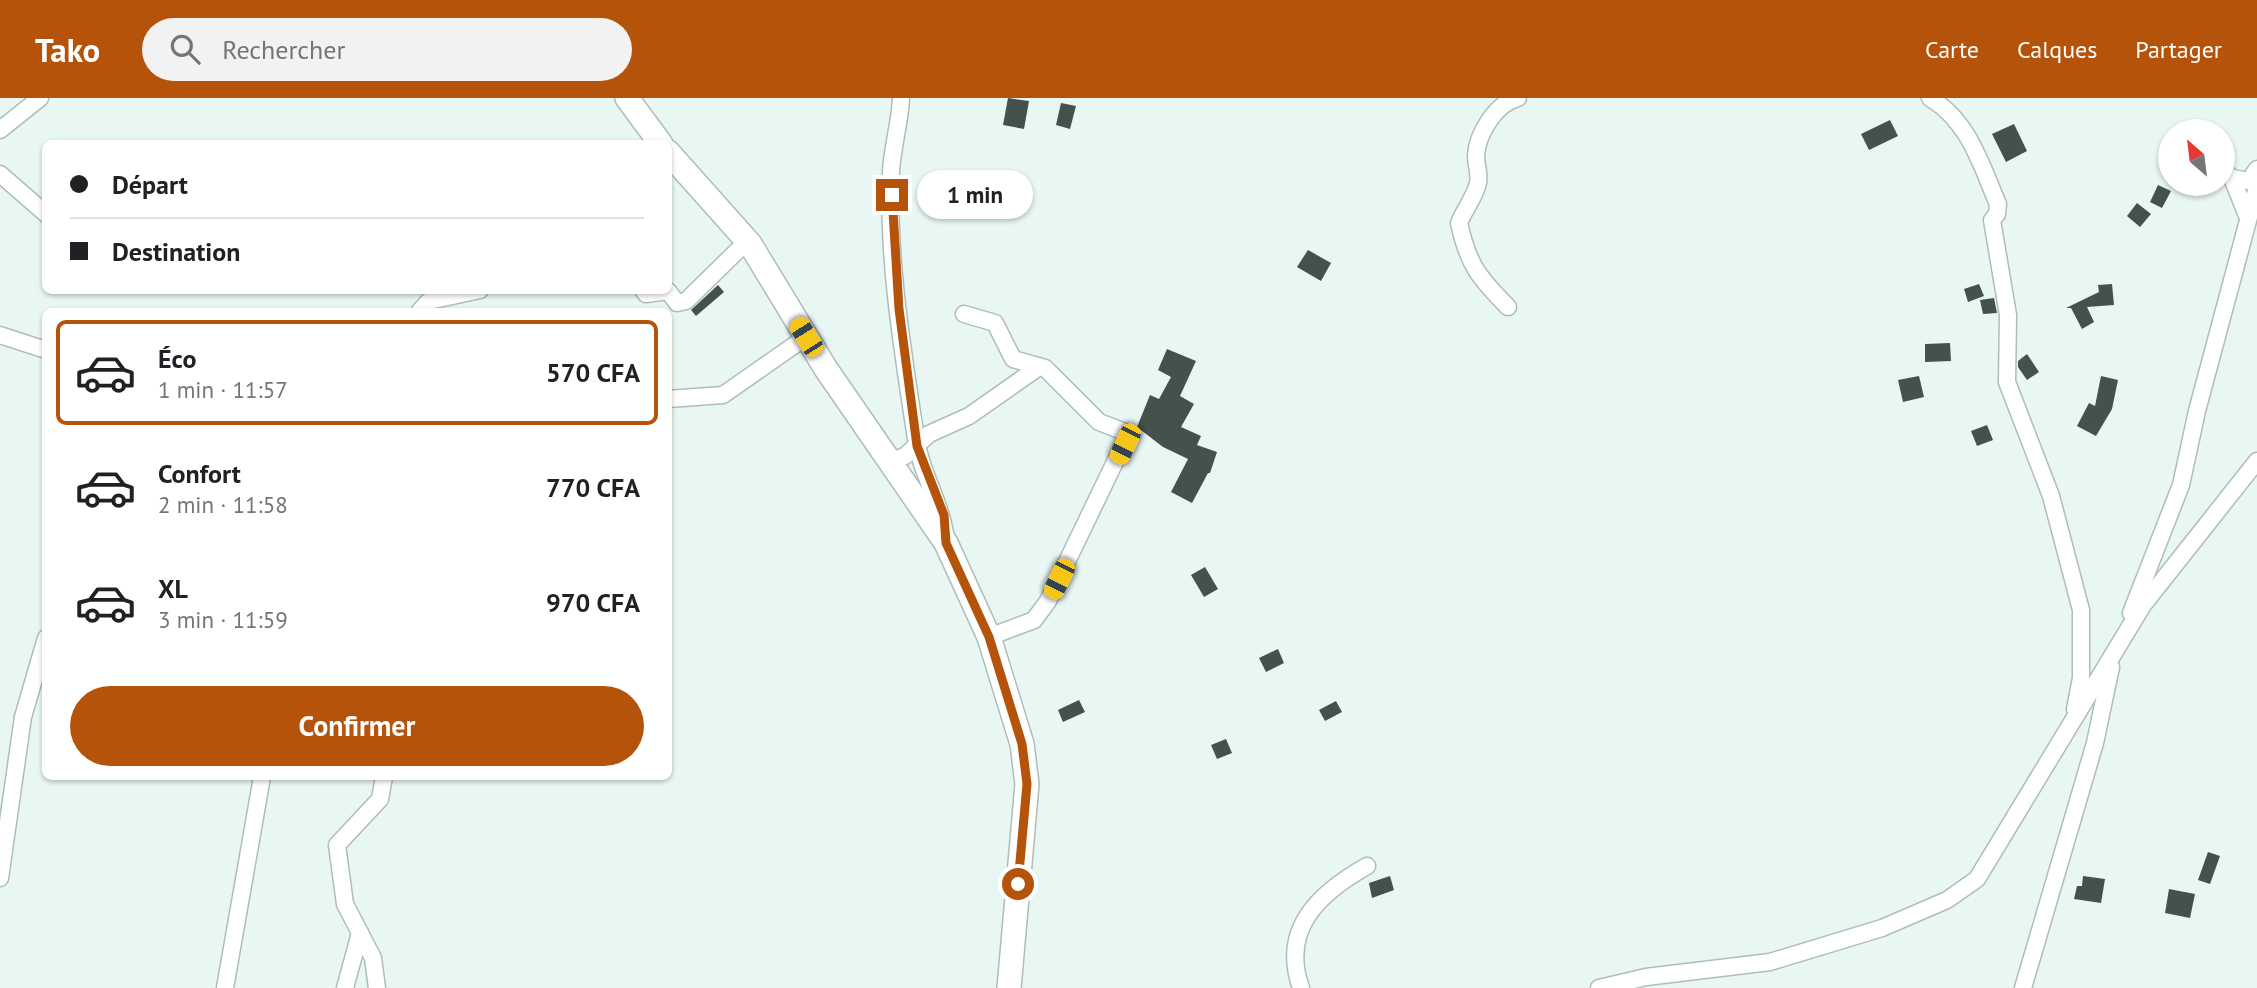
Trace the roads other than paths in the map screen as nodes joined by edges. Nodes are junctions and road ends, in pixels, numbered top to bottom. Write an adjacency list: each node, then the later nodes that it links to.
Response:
1 (40, 98): 6 (street)
2 (627, 98): 7 (street)
3 (901, 98): 27 (street)
4 (1518, 98): 19 (street)
5 (1930, 98): 34 (street)
6 (0, 130)
7 (658, 140)
8 (672, 156): 16 (street)
9 (2257, 169): 11 (street)
10 (0, 174): 14 (street)
11 (2235, 176)
12 (2257, 187): 15 (street)
13 (2235, 190): 15 (street)
14 (42, 211)
15 (2249, 219): 33 (street)
16 (750, 244): 18 (street); 23 (street)
17 (461, 294): 20 (street)
18 (670, 294)
19 (1508, 307)
20 (423, 308)
21 (964, 314): 25 (street)
22 (0, 335): 24 (street)
23 (806, 337): 26 (street); 28 (street)
24 (42, 348)
25 (1039, 367): 27 (street); 31 (street)
26 (672, 399)
27 (917, 446): 28 (street); 30 (street)
28 (890, 461): 30 (street)
29 (2257, 461): 33 (street)
30 (946, 543): 31 (street)
31 (989, 637): 43 (street)
32 (42, 652): 38 (street)
33 (2112, 659): 34 (street); 46 (street)
34 (2073, 718): 45 (street)
35 (261, 780): 40 (street)
36 (383, 780): 39 (street)
37 (1367, 866): 44 (street)
38 (0, 878)
39 (359, 933): 41 (street); 42 (street)
40 (225, 988)
41 (345, 988)
42 (377, 988)
43 (1009, 988)
44 (1301, 988)
45 (1599, 988)
46 (2023, 988)

